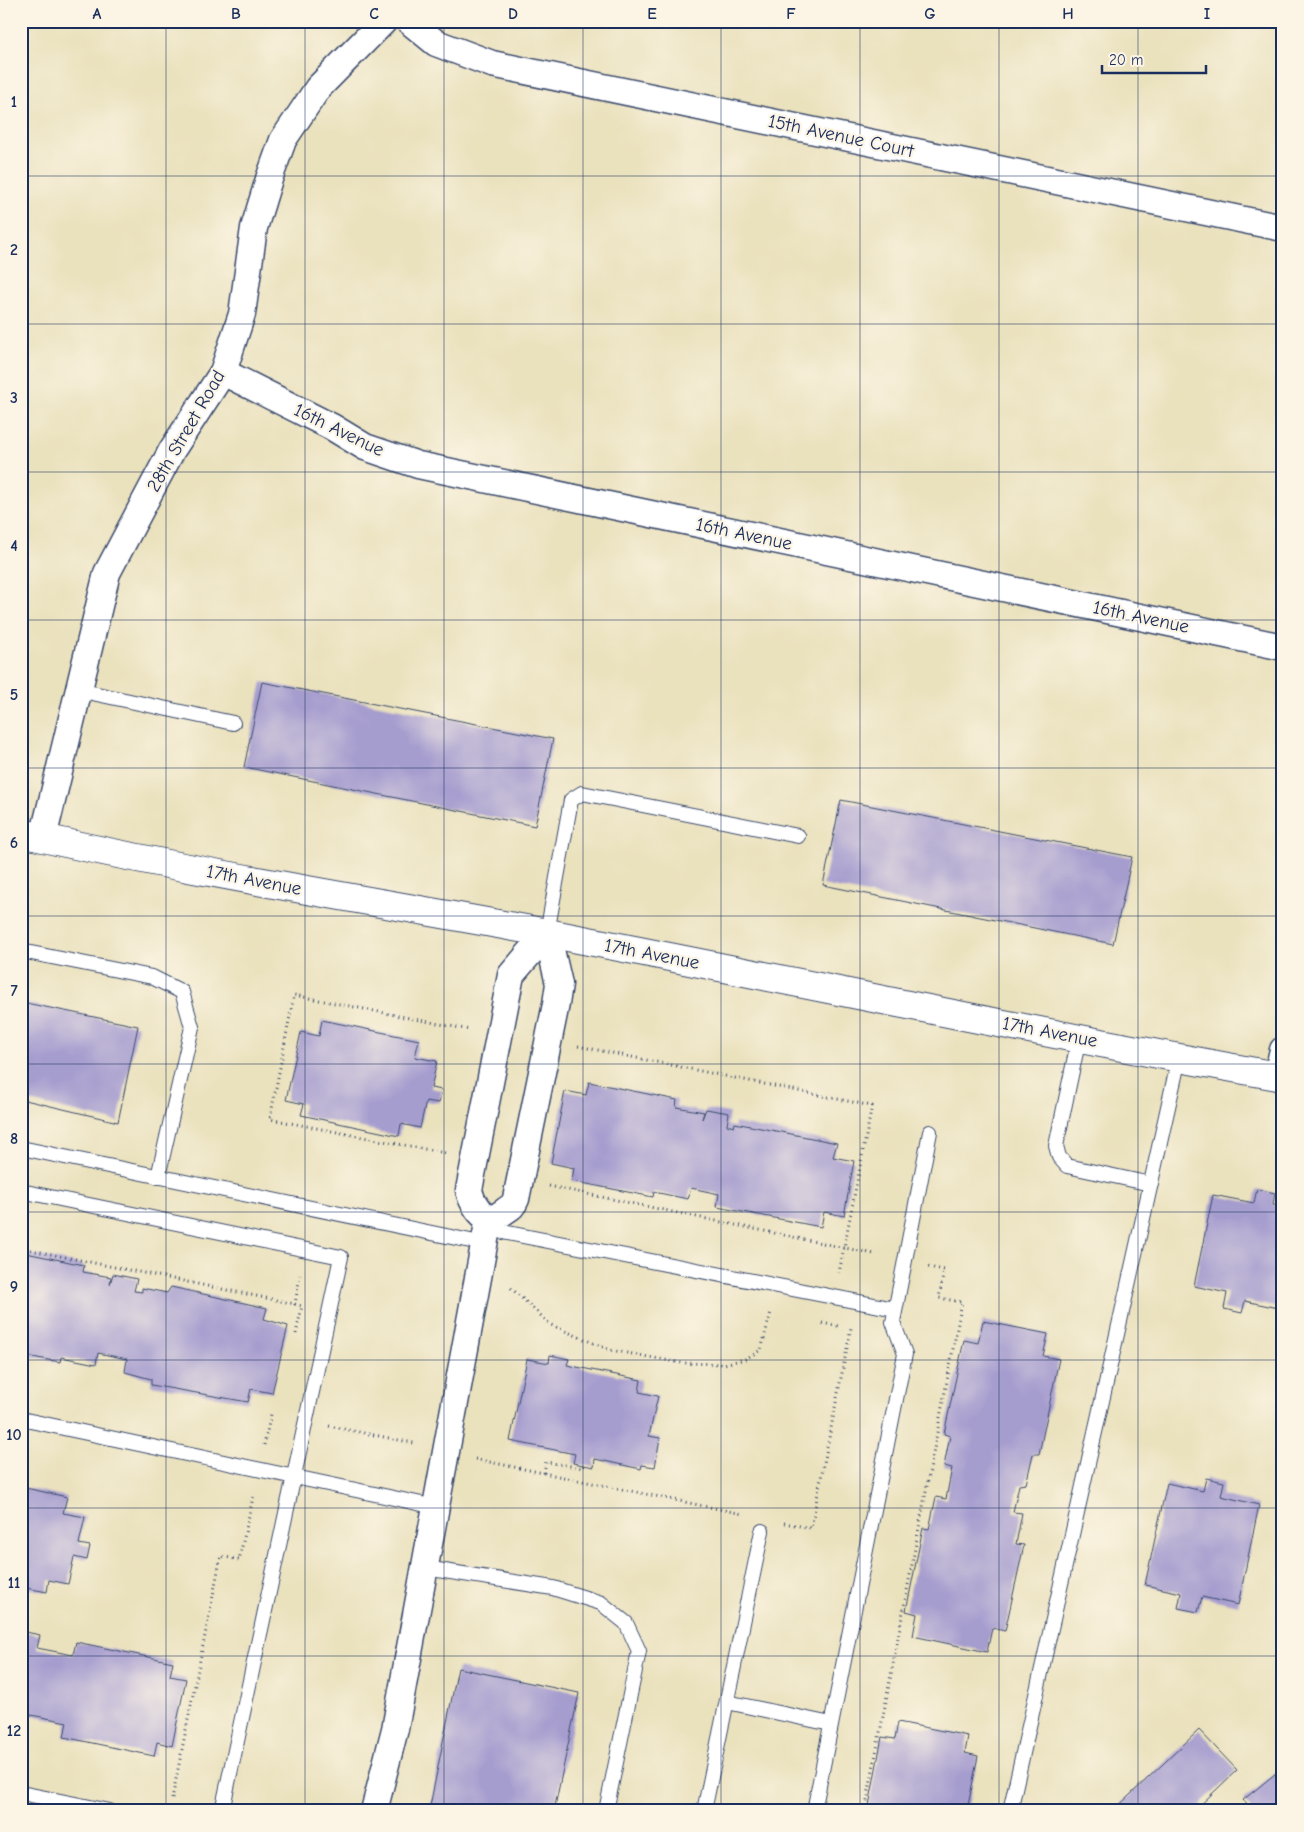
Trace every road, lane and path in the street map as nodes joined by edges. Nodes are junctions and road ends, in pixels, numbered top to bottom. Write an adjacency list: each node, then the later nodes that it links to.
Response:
1 (384, 21): 4 (street, 28th Street Road)
2 (410, 21): 3 (street, 15th Avenue Court)
3 (1283, 228)
4 (223, 372): 5 (street, 16th Avenue); 6 (street, 28th Street Road)
5 (1283, 647)
6 (78, 690): 7 (lane); 8 (street, 28th Street Road)
7 (233, 723)
8 (32, 836): 10 (main road, 17th Avenue)
9 (798, 836): 10 (lane)
10 (547, 933): 13 (main road, 17th Avenue); 25 (street); 25 (street)
11 (21, 950): 21 (lane)
12 (473, 1030): 20 (path)
13 (1079, 1038): 16 (main road, 17th Avenue); 22 (lane)
14 (570, 1045): 27 (path)
15 (1283, 1050): 17 (street)
16 (1179, 1058): 17 (main road, 17th Avenue); 22 (lane)
17 (1280, 1076)
18 (930, 1132): 34 (lane)
19 (21, 1148): 21 (lane)
20 (447, 1154)
21 (158, 1177): 25 (lane)
22 (1151, 1184): 64 (lane)
23 (542, 1185): 27 (path)
24 (21, 1191): 46 (lane)
25 (487, 1231): 34 (lane); 48 (street)
26 (21, 1248): 33 (path)
27 (844, 1248): 28 (path); 31 (path)
28 (874, 1254)
29 (922, 1266): 63 (path)
30 (300, 1276): 33 (path)
31 (838, 1278)
32 (511, 1288): 35 (path)
33 (294, 1304): 37 (path)
34 (895, 1309): 54 (lane)
35 (780, 1314)
36 (817, 1322): 50 (path)
37 (295, 1343)
38 (271, 1414): 42 (path)
39 (21, 1419): 46 (lane)
40 (328, 1426): 41 (path)
41 (414, 1443)
42 (264, 1445)
43 (472, 1458): 45 (path)
44 (584, 1465): 45 (path)
45 (544, 1473): 49 (path)
46 (293, 1478): 48 (lane); 58 (lane)
47 (254, 1492): 56 (path)
48 (436, 1507): 52 (street)
49 (744, 1514)
50 (782, 1522)
51 (762, 1531): 53 (lane)
52 (425, 1568): 59 (street); 60 (lane)
53 (727, 1702): 54 (lane); 61 (lane)
54 (831, 1724): 62 (lane)
55 (21, 1793): 57 (lane)
56 (172, 1799)
57 (110, 1811)
58 (222, 1811)
59 (374, 1811)
60 (606, 1811)
61 (704, 1811)
62 (814, 1811)
63 (865, 1811)
64 (1010, 1811)

